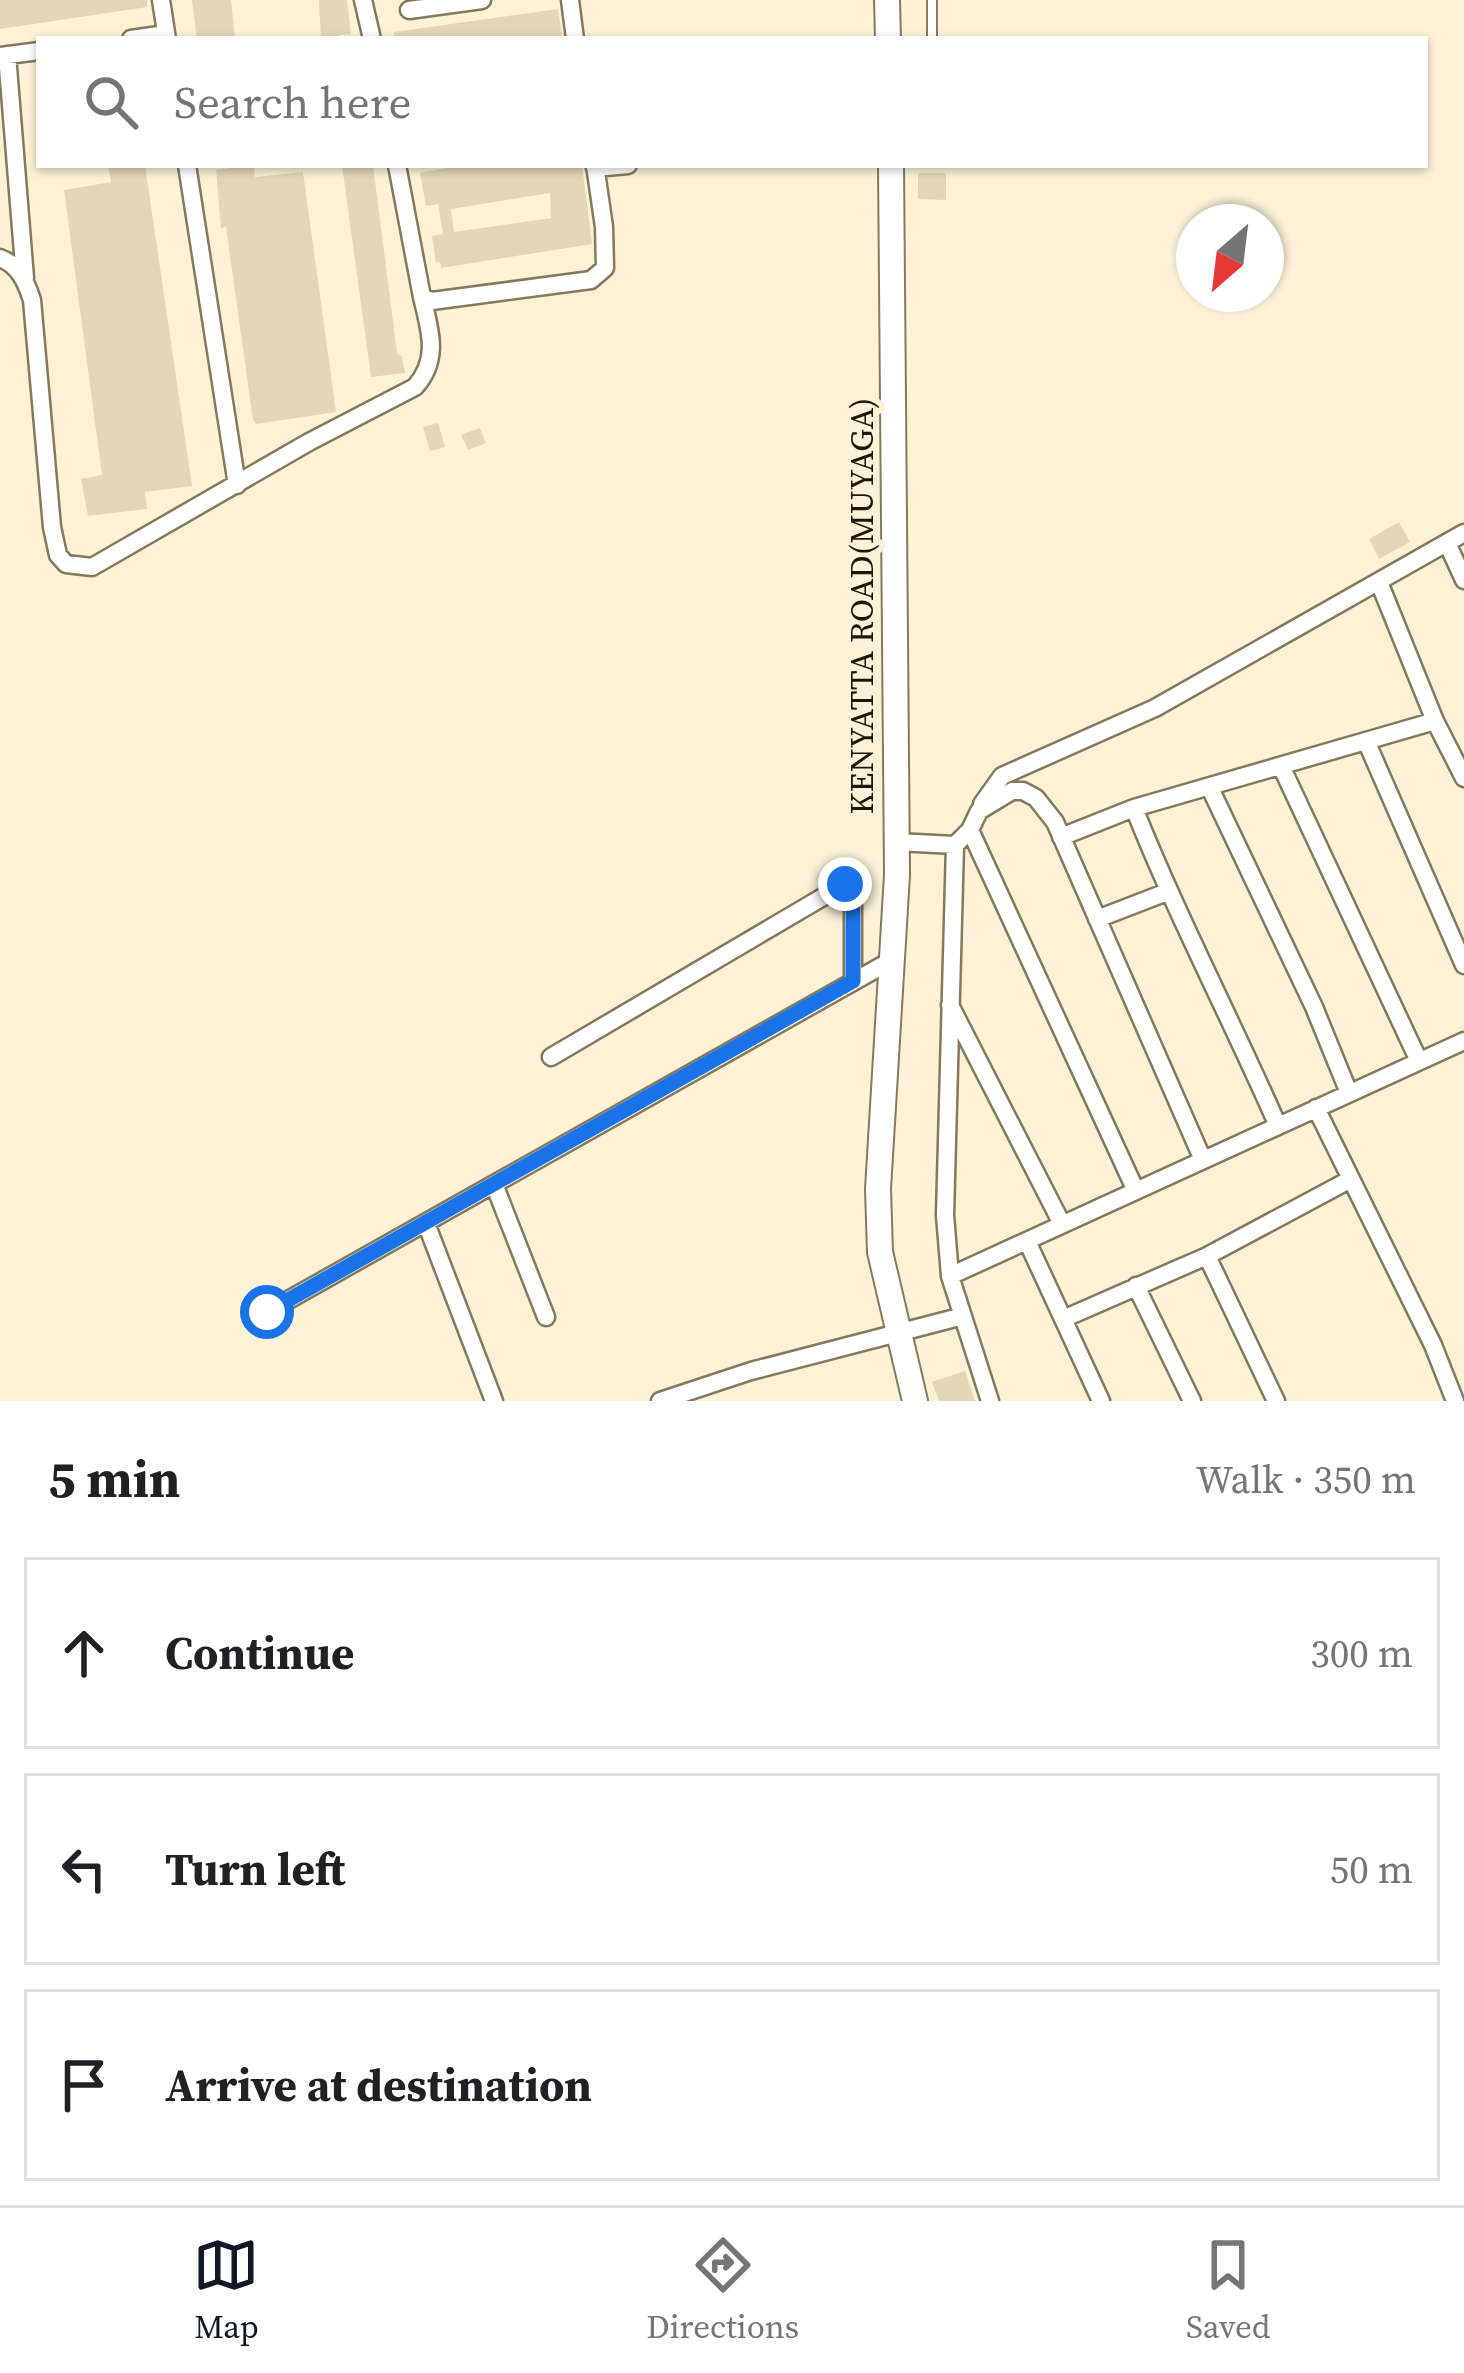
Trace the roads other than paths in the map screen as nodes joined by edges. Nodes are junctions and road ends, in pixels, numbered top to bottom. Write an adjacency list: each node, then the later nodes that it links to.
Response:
1 (161, 0): 8 (street)
2 (363, 0): 9 (street)
3 (482, 0): 7 (street)
4 (569, 0): 10 (street)
5 (887, 0): 11 (main road)
6 (932, 0): 12 (lane)
7 (409, 10)
8 (167, 36)
9 (371, 36)
10 (575, 36)
11 (888, 36)
12 (932, 36)
13 (36, 51): 14 (street)
14 (3, 56): 20 (street)
15 (187, 168): 22 (street)
16 (399, 168): 21 (street)
17 (595, 168): 21 (street)
18 (891, 168): 36 (main road, KENYATTA ROAD(MUYAGA))
19 (0, 258): 20 (street)
20 (25, 279): 22 (street)
21 (422, 297): 22 (street)
22 (237, 485)
23 (1464, 533): 24 (street)
24 (1447, 543): 25 (street); 26 (street)
25 (1464, 580)
26 (1379, 582): 27 (street); 33 (street)
27 (1435, 721): 28 (street); 30 (street)
28 (1367, 743): 29 (street); 41 (street)
29 (1282, 768): 31 (street); 46 (street)
30 (1464, 778)
31 (1210, 788): 32 (street); 47 (street)
32 (1134, 808): 35 (street); 38 (street)
33 (979, 812): 34 (street); 35 (street)
34 (970, 830): 37 (street); 53 (street)
35 (1061, 837): 39 (street)
36 (896, 842): 37 (street); 40 (main road, KENYATTA ROAD(MUYAGA))
37 (955, 845): 43 (street)
38 (1167, 892): 39 (street); 49 (street)
39 (1097, 919): 50 (street)
40 (892, 960): 42 (street); 64 (main road, KENYATTA ROAD(MUYAGA))
41 (1464, 965)
42 (853, 981): 45 (street); 52 (street)
43 (950, 1004): 55 (street); 58 (street)
44 (1464, 1042): 46 (street)
45 (551, 1057)
46 (1418, 1059): 47 (street)
47 (1349, 1094): 48 (street)
48 (1316, 1108): 49 (street); 51 (street)
49 (1278, 1126): 50 (street)
50 (1203, 1160): 53 (street)
51 (1351, 1179): 57 (street); 72 (street)
52 (494, 1184): 54 (street); 62 (street)
53 (1136, 1191): 55 (street)
54 (426, 1223): 60 (street); 65 (street)
55 (1061, 1224): 56 (street)
56 (1027, 1240): 58 (street); 63 (street)
57 (1207, 1256): 59 (street); 71 (street)
58 (950, 1276): 61 (street)
59 (1136, 1286): 63 (street); 70 (street)
60 (267, 1312)
61 (963, 1316): 64 (street); 68 (street)
62 (546, 1317)
63 (1064, 1319): 69 (street)
64 (897, 1335): 66 (street); 67 (main road, KENYATTA ROAD(MUYAGA))
65 (494, 1401)
66 (661, 1401)
67 (915, 1401)
68 (990, 1401)
69 (1101, 1401)
70 (1192, 1401)
71 (1276, 1401)
72 (1455, 1401)

